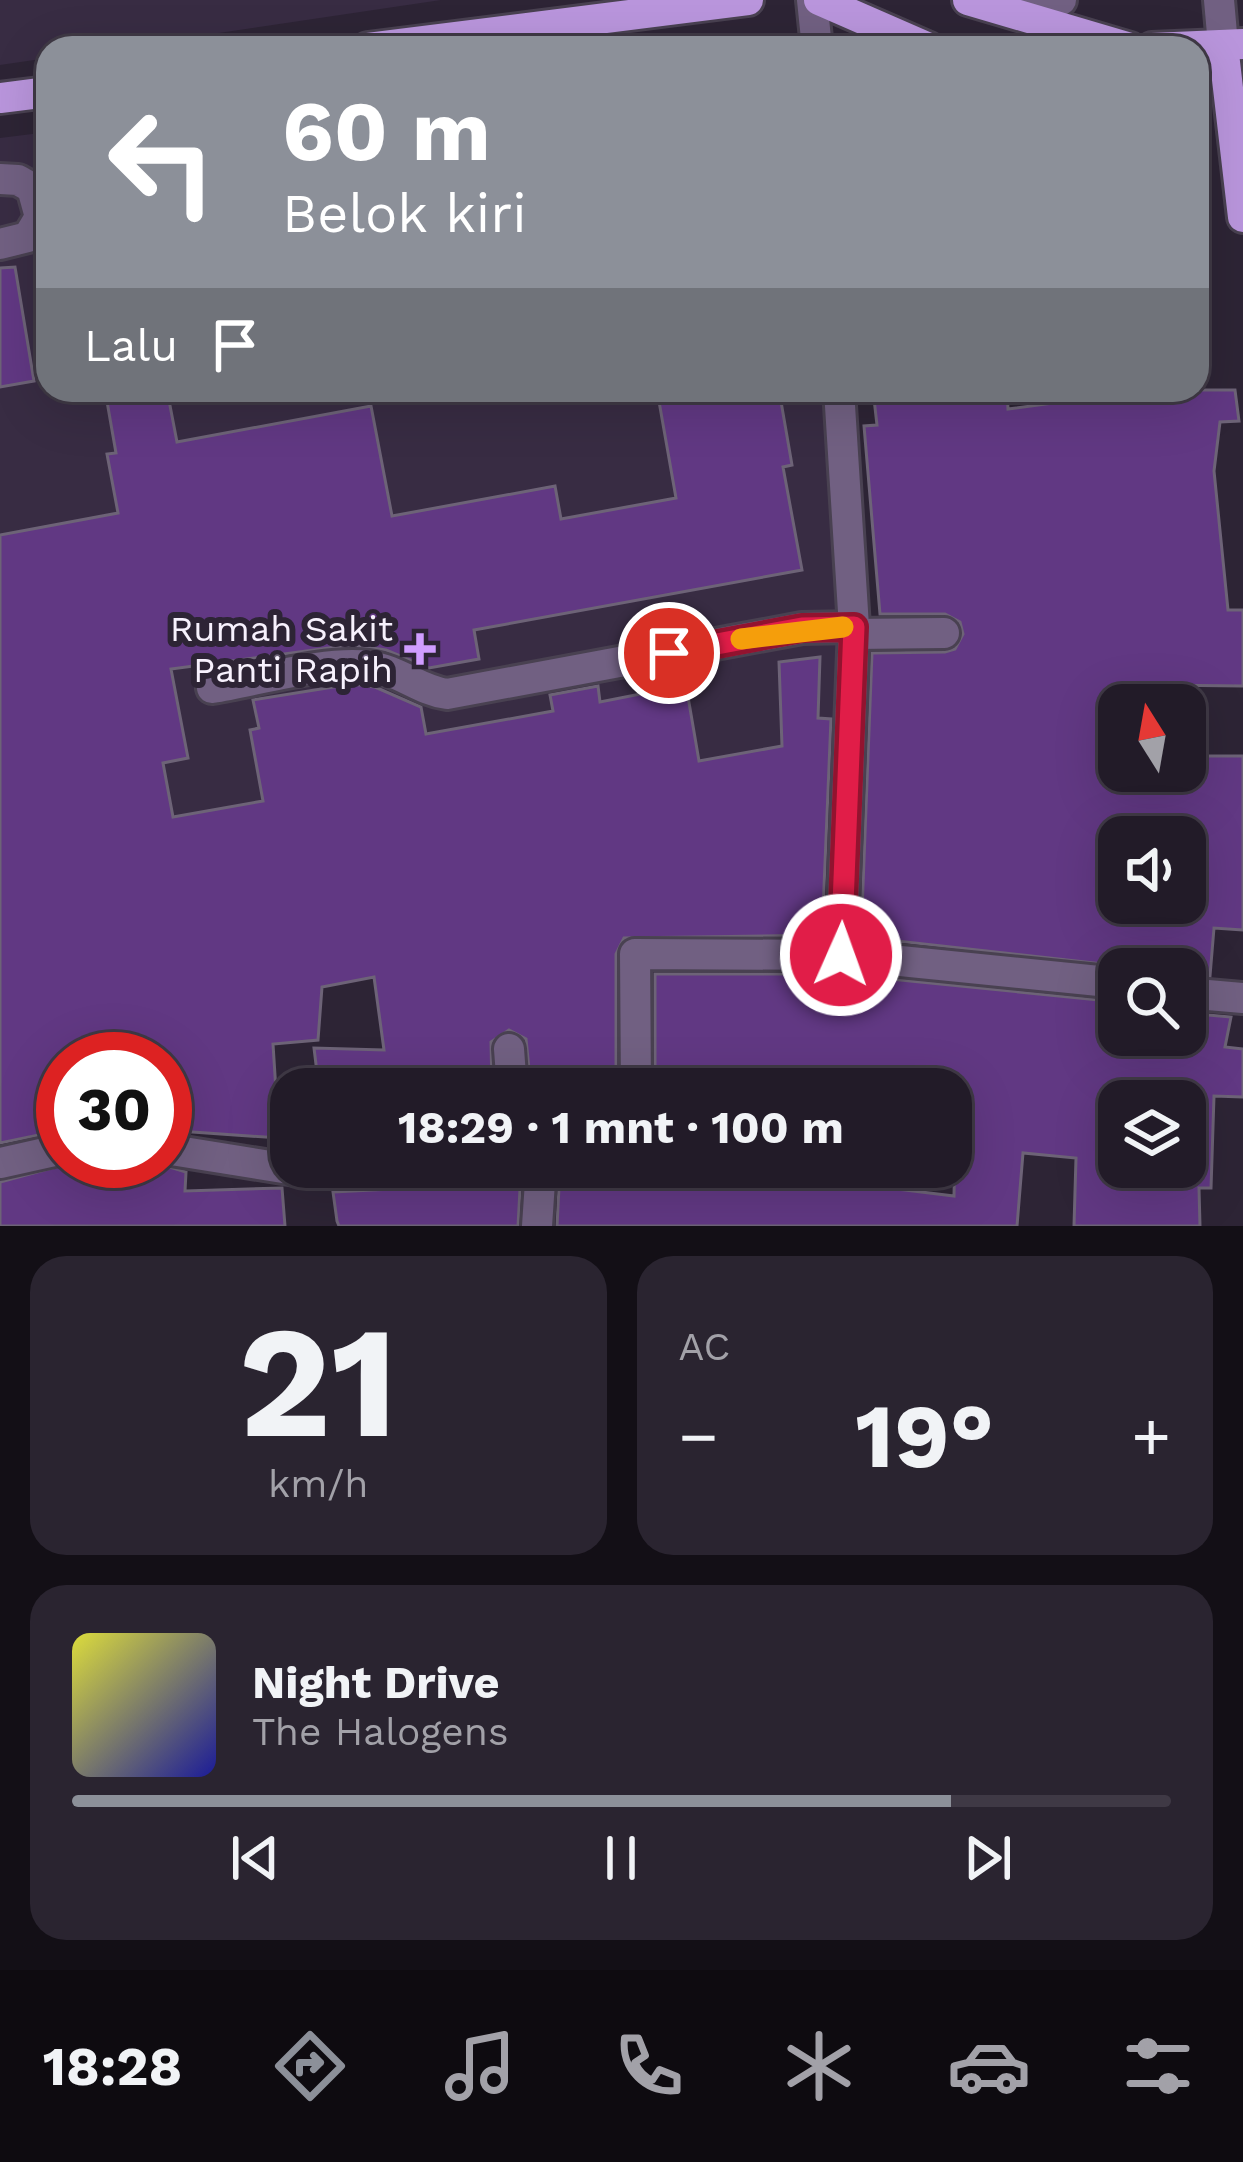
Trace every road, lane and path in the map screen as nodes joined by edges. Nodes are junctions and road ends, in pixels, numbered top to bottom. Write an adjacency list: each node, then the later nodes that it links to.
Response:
1 (748, 0): 6 (main road)
2 (816, 0): 7 (street); 8 (main road)
3 (1061, 0): 5 (street)
4 (1219, 0): 10 (street)
5 (978, 3): 9 (main road)
6 (463, 36)
7 (818, 36)
8 (901, 36)
9 (1089, 36)
10 (1233, 44): 13 (main road)
11 (36, 94): 12 (main road)
12 (0, 98)
13 (1236, 108): 16 (main road)
14 (0, 179): 15 (street)
15 (36, 202)
16 (1243, 217)
17 (36, 224): 18 (street)
18 (0, 244)
19 (840, 402): 20 (street)
20 (854, 631): 21 (street); 22 (street); 23 (street)
21 (944, 633)
22 (212, 688)
23 (841, 955): 24 (street); 29 (street)
24 (1098, 981)
25 (1206, 994): 26 (street)
26 (1243, 998)
27 (508, 1049): 28 (street)
28 (510, 1068)
29 (636, 1068)
30 (192, 1153): 33 (street)
31 (36, 1155): 32 (street)
32 (0, 1163)
33 (270, 1166)
34 (540, 1188): 35 (street)
35 (537, 1226)

